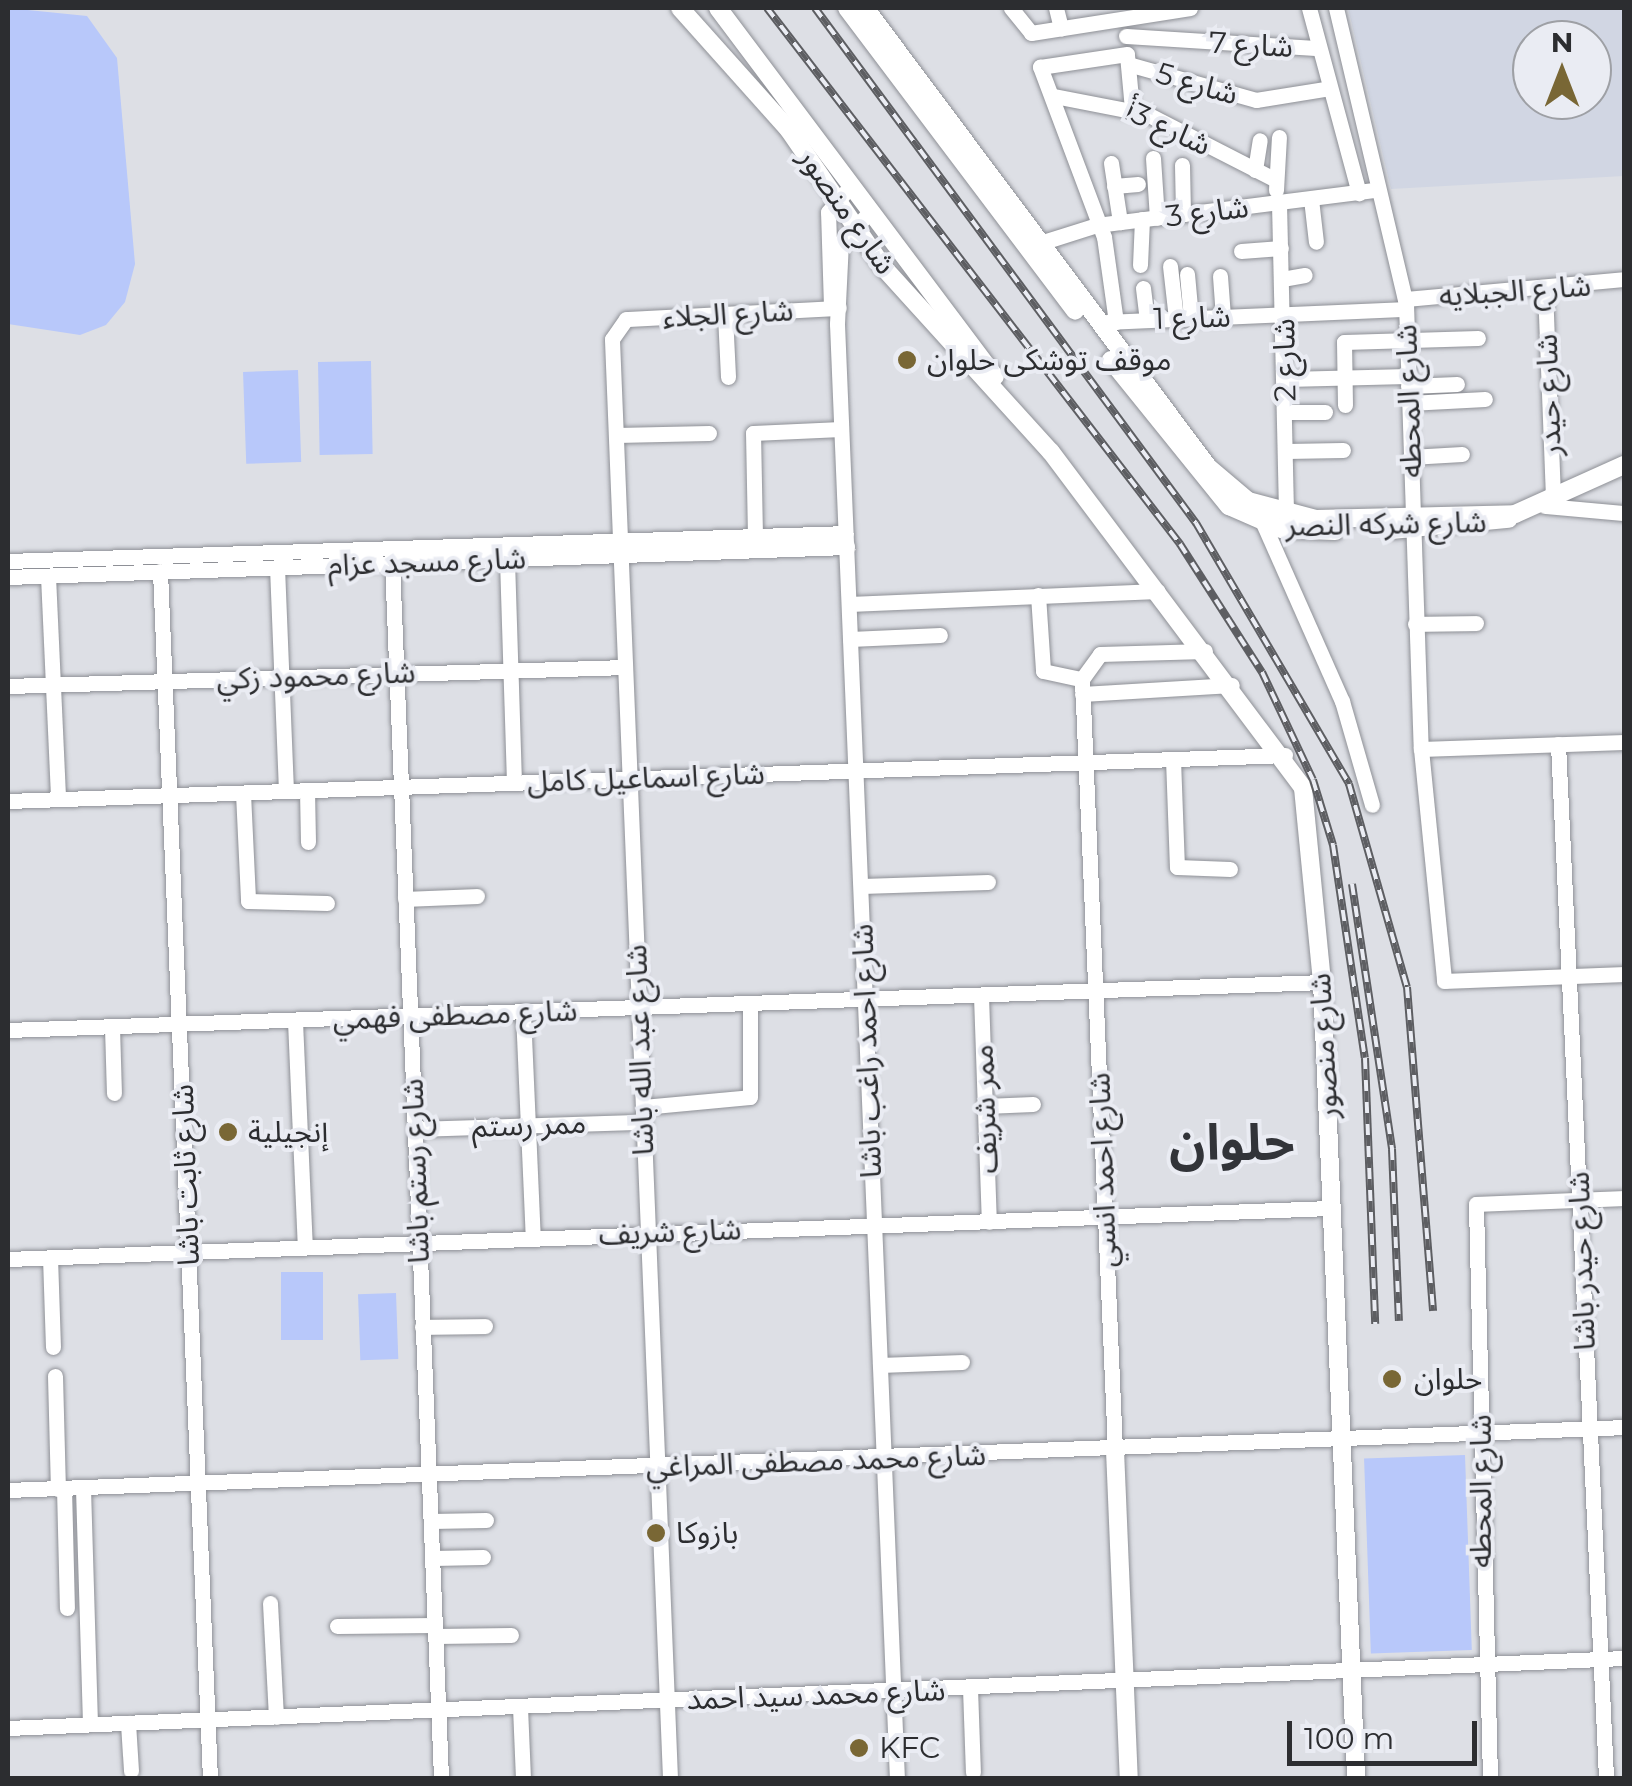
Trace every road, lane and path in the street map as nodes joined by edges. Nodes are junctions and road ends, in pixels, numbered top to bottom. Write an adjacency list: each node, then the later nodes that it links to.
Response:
1 (680, 8): 30 (street, شارع منصور)
2 (718, 8): 26 (street, شارع منصور)
3 (847, 8): 83 (street, شارع شركه النصر)
4 (865, 8): 39 (street, شارع شركه النصر)
5 (1011, 8): 11 (street)
6 (1056, 8): 11 (street)
7 (1190, 8): 10 (street)
8 (1309, 8): 13 (street)
9 (1336, 8): 28 (street, شارع المحطه)
10 (1114, 14): 11 (street); 12 (street)
11 (1060, 28)
12 (1126, 36): 13 (street, شارع 7); 14 (street)
13 (1316, 48): 15 (street)
14 (1128, 59): 15 (street, شارع 5); 16 (street, شارع 5); 17 (street)
15 (1325, 89): 29 (street)
16 (1054, 96): 17 (street, شارع 3أ); 37 (street)
17 (1132, 109): 23 (street, شارع 3أ)
18 (1279, 136): 24 (street, شارع 2)
19 (1260, 140): 23 (street)
20 (1153, 158): 34 (street)
21 (1111, 162): 27 (street)
22 (1182, 165): 33 (street)
23 (1255, 170): 24 (street, شارع 3أ)
24 (1276, 180): 32 (street, شارع 2)
25 (1138, 184): 27 (street)
26 (851, 186): 30 (street); 35 (street, شارع منصور)
27 (1114, 186): 36 (street)
28 (1376, 190): 29 (street, شارع 3); 51 (street, شارع المحطه)
29 (1359, 193): 31 (street, شارع 3)
30 (835, 198): 35 (street, شارع منصور); 52 (street, شارع احمد راغب باشا)
31 (1311, 199): 32 (street, شارع 3); 38 (street)
32 (1277, 204): 33 (street, شارع 3); 40 (street, شارع 2)
33 (1183, 214): 34 (street, شارع 3)
34 (1149, 218): 36 (street, شارع 3); 42 (street)
35 (860, 219): 52 (street, شارع احمد راغب باشا); 94 (street, شارع منصور)
36 (1120, 222): 37 (street, شارع 3)
37 (1097, 224): 39 (street, شارع 3); 59 (street)
38 (1316, 242)
39 (1040, 243): 59 (street, شارع شركه النصر)
40 (1282, 248): 41 (street); 47 (street, شارع 2)
41 (1241, 251)
42 (1140, 264)
43 (1170, 266): 56 (street)
44 (1187, 274): 56 (street)
45 (1305, 275): 47 (street)
46 (1220, 276): 55 (street)
47 (1282, 279): 53 (street, شارع 2)
48 (1624, 280): 50 (street, شارع الجبلايه)
49 (1143, 288): 57 (street)
50 (1545, 290): 51 (street, شارع الجبلايه); 79 (street, شارع حيدر)
51 (1406, 304): 53 (street, شارع 1); 60 (street, شارع المحطه)
52 (836, 314): 54 (street, شارع الجلاء); 71 (street, شارع احمد راغب باشا)
53 (1284, 314): 55 (street, شارع 1); 64 (street, شارع 2)
54 (725, 316): 58 (street, شارع الجلاء); 62 (street)
55 (1222, 317): 56 (street, شارع 1)
56 (1184, 319): 57 (street, شارع 1)
57 (1146, 320): 59 (street, شارع 1)
58 (618, 322): 73 (street, شارع عبد الله باشا)
59 (1107, 322): 81 (street, شارع شركه النصر)
60 (1407, 338): 61 (street); 63 (street); 66 (street, شارع المحطه)
61 (1478, 338)
62 (728, 377)
63 (1344, 377): 64 (street); 66 (street); 68 (street)
64 (1286, 379): 69 (street, شارع 2)
65 (1457, 384): 66 (street)
66 (1408, 388): 67 (street); 77 (street, شارع المحطه)
67 (1485, 399)
68 (1345, 405)
69 (1286, 412): 70 (street); 75 (street, شارع 2)
70 (1325, 412)
71 (841, 429): 84 (street); 85 (street, شارع احمد راغب باشا)
72 (709, 433): 73 (street)
73 (616, 436): 86 (street, شارع عبد الله باشا)
74 (1343, 450): 75 (street)
75 (1286, 451): 81 (street, شارع 2)
76 (1462, 454): 77 (street)
77 (1410, 457): 82 (street, شارع المحطه)
78 (1624, 465): 79 (street)
79 (1549, 503): 80 (street); 82 (street, شارع شركه النصر)
80 (1624, 512)
81 (1286, 516): 82 (street, شارع شركه النصر)
82 (1414, 523): 83 (street, شارع شركه النصر); 98 (street, شارع المحطه)
83 (1264, 524): 127 (street)
84 (756, 536): 85 (street, شارع مسجد عزام); 86 (street, شارع مسجد عزام)
85 (846, 540): 86 (street, شارع مسجد عزام); 96 (street, شارع احمد راغب باشا)
86 (620, 548): 87 (street, شارع مسجد عزام); 88 (street, شارع مسجد عزام); 102 (street, شارع عبد الله باشا)
87 (8, 560)
88 (507, 560): 89 (street, شارع مسجد عزام); 103 (street)
89 (392, 563): 90 (street, شارع مسجد عزام); 104 (street, شارع رستم باشا)
90 (276, 568): 91 (street, شارع مسجد عزام); 105 (street)
91 (160, 571): 92 (street, شارع مسجد عزام); 106 (street, شارع ثابت باشا)
92 (48, 576): 93 (street, شارع مسجد عزام); 107 (street)
93 (8, 577)
94 (1158, 590): 95 (street); 101 (street, شارع منصور)
95 (1038, 596): 96 (street); 110 (street)
96 (849, 604): 100 (street, شارع احمد راغب باشا)
97 (1476, 623): 98 (street)
98 (1415, 624): 113 (street, شارع المحطه)
99 (940, 634): 100 (street)
100 (850, 639): 117 (street, شارع احمد راغب باشا)
101 (1204, 651): 108 (street, شارع منصور); 110 (street)
102 (625, 668): 103 (street, شارع محمود زكي); 118 (street, شارع عبد الله باشا)
103 (510, 671): 104 (street, شارع محمود زكي); 119 (street)
104 (396, 674): 105 (street, شارع محمود زكي); 120 (street, شارع رستم باشا)
105 (282, 678): 106 (street, شارع محمود زكي); 122 (street)
106 (166, 681): 107 (street, شارع محمود زكي); 124 (street, شارع ثابت باشا)
107 (52, 684): 109 (street, شارع محمود زكي); 125 (street)
108 (1232, 685): 110 (street); 114 (street, شارع منصور)
109 (8, 686)
110 (1082, 687): 116 (street, شارع احمد انسي)
111 (1624, 742): 112 (street)
112 (1558, 744): 113 (street); 136 (street, شارع حيدر باشا)
113 (1421, 749): 136 (street, شارع المحطه)
114 (1284, 755): 115 (street, شارع اسماعيل كامل); 137 (street, شارع منصور)
115 (1173, 758): 116 (street, شارع اسماعيل كامل); 129 (street)
116 (1086, 762): 117 (street, شارع اسماعيل كامل); 138 (street, شارع احمد انسي)
117 (856, 770): 118 (street, شارع اسماعيل كامل); 131 (street, شارع احمد راغب باشا)
118 (629, 778): 119 (street, شارع اسماعيل كامل); 142 (street, شارع عبد الله باشا)
119 (514, 783): 120 (street, شارع اسماعيل كامل)
120 (400, 787): 121 (street, شارع اسماعيل كامل); 133 (street, شارع رستم باشا)
121 (307, 790): 122 (street, شارع اسماعيل كامل); 128 (street)
122 (286, 791): 123 (street, شارع اسماعيل كامل)
123 (244, 793): 124 (street, شارع اسماعيل كامل); 134 (street)
124 (170, 795): 125 (street, شارع اسماعيل كامل); 146 (street, شارع ثابت باشا)
125 (58, 799): 126 (street, شارع اسماعيل كامل)
126 (8, 801)
127 (1372, 805)
128 (308, 842)
129 (1230, 868)
130 (988, 882): 131 (street)
131 (860, 886): 140 (street, شارع احمد راغب باشا)
132 (476, 896): 133 (street)
133 (405, 899): 144 (street, شارع رستم باشا)
134 (327, 904)
135 (1624, 974): 136 (street)
136 (1571, 976): 156 (street, شارع حيدر باشا)
137 (1322, 982): 138 (street, شارع مصطفى فهمي); 157 (street, شارع منصور)
138 (1096, 990): 139 (street, شارع مصطفى فهمي); 158 (street, شارع احمد انسي)
139 (981, 996): 140 (street, شارع مصطفى فهمي); 151 (street, ممر شريف)
140 (866, 1000): 141 (street, شارع مصطفى فهمي); 160 (street, شارع احمد راغب باشا)
141 (750, 1005): 142 (street, شارع مصطفى فهمي); 152 (street, ممر رستم)
142 (639, 1008): 143 (street, شارع مصطفى فهمي); 152 (street, شارع عبد الله باشا)
143 (523, 1013): 144 (street, شارع مصطفى فهمي); 153 (street)
144 (410, 1017): 145 (street, شارع مصطفى فهمي); 154 (street, شارع رستم باشا)
145 (295, 1021): 146 (street, شارع مصطفى فهمي); 164 (street)
146 (180, 1024): 147 (street, شارع مصطفى فهمي); 165 (street, شارع ثابت باشا)
147 (112, 1027): 148 (street, شارع مصطفى فهمي); 149 (street)
148 (8, 1030)
149 (114, 1093)
150 (1032, 1104): 151 (street)
151 (985, 1106): 159 (street, ممر شريف)
152 (643, 1114): 153 (street, ممر رستم); 161 (street, شارع عبد الله باشا)
153 (528, 1125): 154 (street, ممر رستم); 162 (street)
154 (414, 1129): 163 (street, شارع رستم باشا)
155 (1624, 1198): 156 (street)
156 (1579, 1200): 174 (street, شارع حيدر باشا); 176 (street, شارع المحطه)
157 (1332, 1208): 158 (street, شارع شريف); 177 (street, شارع منصور)
158 (1104, 1218): 159 (street, شارع شريف); 178 (street, شارع احمد انسي)
159 (990, 1222): 160 (street, شارع شريف)
160 (874, 1224): 161 (street, شارع شريف); 172 (street, شارع احمد راغب باشا)
161 (648, 1232): 162 (street, شارع شريف); 180 (street, شارع عبد الله باشا)
162 (532, 1238): 163 (street, شارع شريف)
163 (418, 1242): 164 (street, شارع شريف); 169 (street, شارع رستم باشا)
164 (304, 1246): 165 (street, شارع شريف)
165 (189, 1250): 166 (street, شارع شريف); 182 (street, شارع ثابت باشا)
166 (50, 1257): 167 (street, شارع شريف); 170 (street)
167 (8, 1259)
168 (485, 1326): 169 (street)
169 (422, 1327): 181 (street, شارع رستم باشا)
170 (52, 1347)
171 (962, 1362): 172 (street)
172 (880, 1365): 179 (street, شارع احمد راغب باشا)
173 (55, 1376): 183 (street)
174 (1588, 1428): 175 (street, شارع محمد مصطفى المراغي); 176 (street, شارع محمد مصطفى المراغي); 196 (street, شارع حيدر باشا)
175 (1624, 1428)
176 (1477, 1436): 177 (street, شارع محمد مصطفى المراغي); 197 (street, شارع المحطه)
177 (1342, 1442): 178 (street, شارع محمد مصطفى المراغي); 198 (street, شارع منصور)
178 (1116, 1450): 179 (street, شارع محمد مصطفى المراغي); 199 (street, شارع احمد انسي)
179 (884, 1459): 180 (street, شارع محمد مصطفى المراغي); 201 (street, شارع احمد راغب باشا)
180 (658, 1467): 181 (street, شارع محمد مصطفى المراغي); 202 (street, شارع عبد الله باشا)
181 (429, 1475): 182 (street, شارع محمد مصطفى المراغي); 187 (street, شارع رستم باشا)
182 (198, 1484): 184 (street, شارع محمد مصطفى المراغي); 206 (street, شارع ثابت باشا)
183 (61, 1488): 184 (street, شارع محمد مصطفى المراغي); 185 (street, شارع محمد مصطفى المراغي); 191 (street)
184 (82, 1488): 208 (street)
185 (8, 1490)
186 (486, 1520): 187 (street)
187 (431, 1521): 189 (street, شارع رستم باشا)
188 (483, 1557): 189 (street)
189 (433, 1558): 193 (street, شارع رستم باشا)
190 (270, 1603): 205 (street)
191 (67, 1608)
192 (337, 1626): 193 (street)
193 (435, 1631): 194 (street); 204 (street, شارع رستم باشا)
194 (511, 1636)
195 (1624, 1658): 196 (street, شارع محمد سيد احمد)
196 (1600, 1660): 197 (street, شارع محمد سيد احمد); 220 (street, شارع حيدر باشا)
197 (1485, 1666): 198 (street, شارع محمد سيد احمد); 219 (street, شارع المحطه)
198 (1352, 1673): 199 (street, شارع محمد سيد احمد); 218 (street, شارع منصور)
199 (1125, 1681): 200 (street, شارع محمد سيد احمد); 217 (street, شارع احمد انسي)
200 (970, 1688): 201 (street, شارع محمد سيد احمد); 211 (street)
201 (893, 1692): 202 (street, شارع محمد سيد احمد); 216 (street, شارع احمد راغب باشا)
202 (667, 1701): 203 (street, شارع محمد سيد احمد); 215 (street, شارع عبد الله باشا)
203 (520, 1707): 204 (street, شارع محمد سيد احمد); 214 (street)
204 (439, 1710): 205 (street, شارع محمد سيد احمد); 213 (street, شارع رستم باشا)
205 (276, 1717): 206 (street, شارع محمد سيد احمد)
206 (208, 1720): 207 (street, شارع محمد سيد احمد); 212 (street, شارع ثابت باشا)
207 (128, 1723): 208 (street, شارع محمد سيد احمد); 210 (street)
208 (90, 1724): 209 (street, شارع محمد سيد احمد)
209 (8, 1728)
210 (131, 1771)
211 (972, 1772)
212 (210, 1778)
213 (441, 1778)
214 (523, 1778)
215 (670, 1778)
216 (897, 1778)
217 (1129, 1778)
218 (1356, 1778)
219 (1490, 1778)
220 (1606, 1778)

